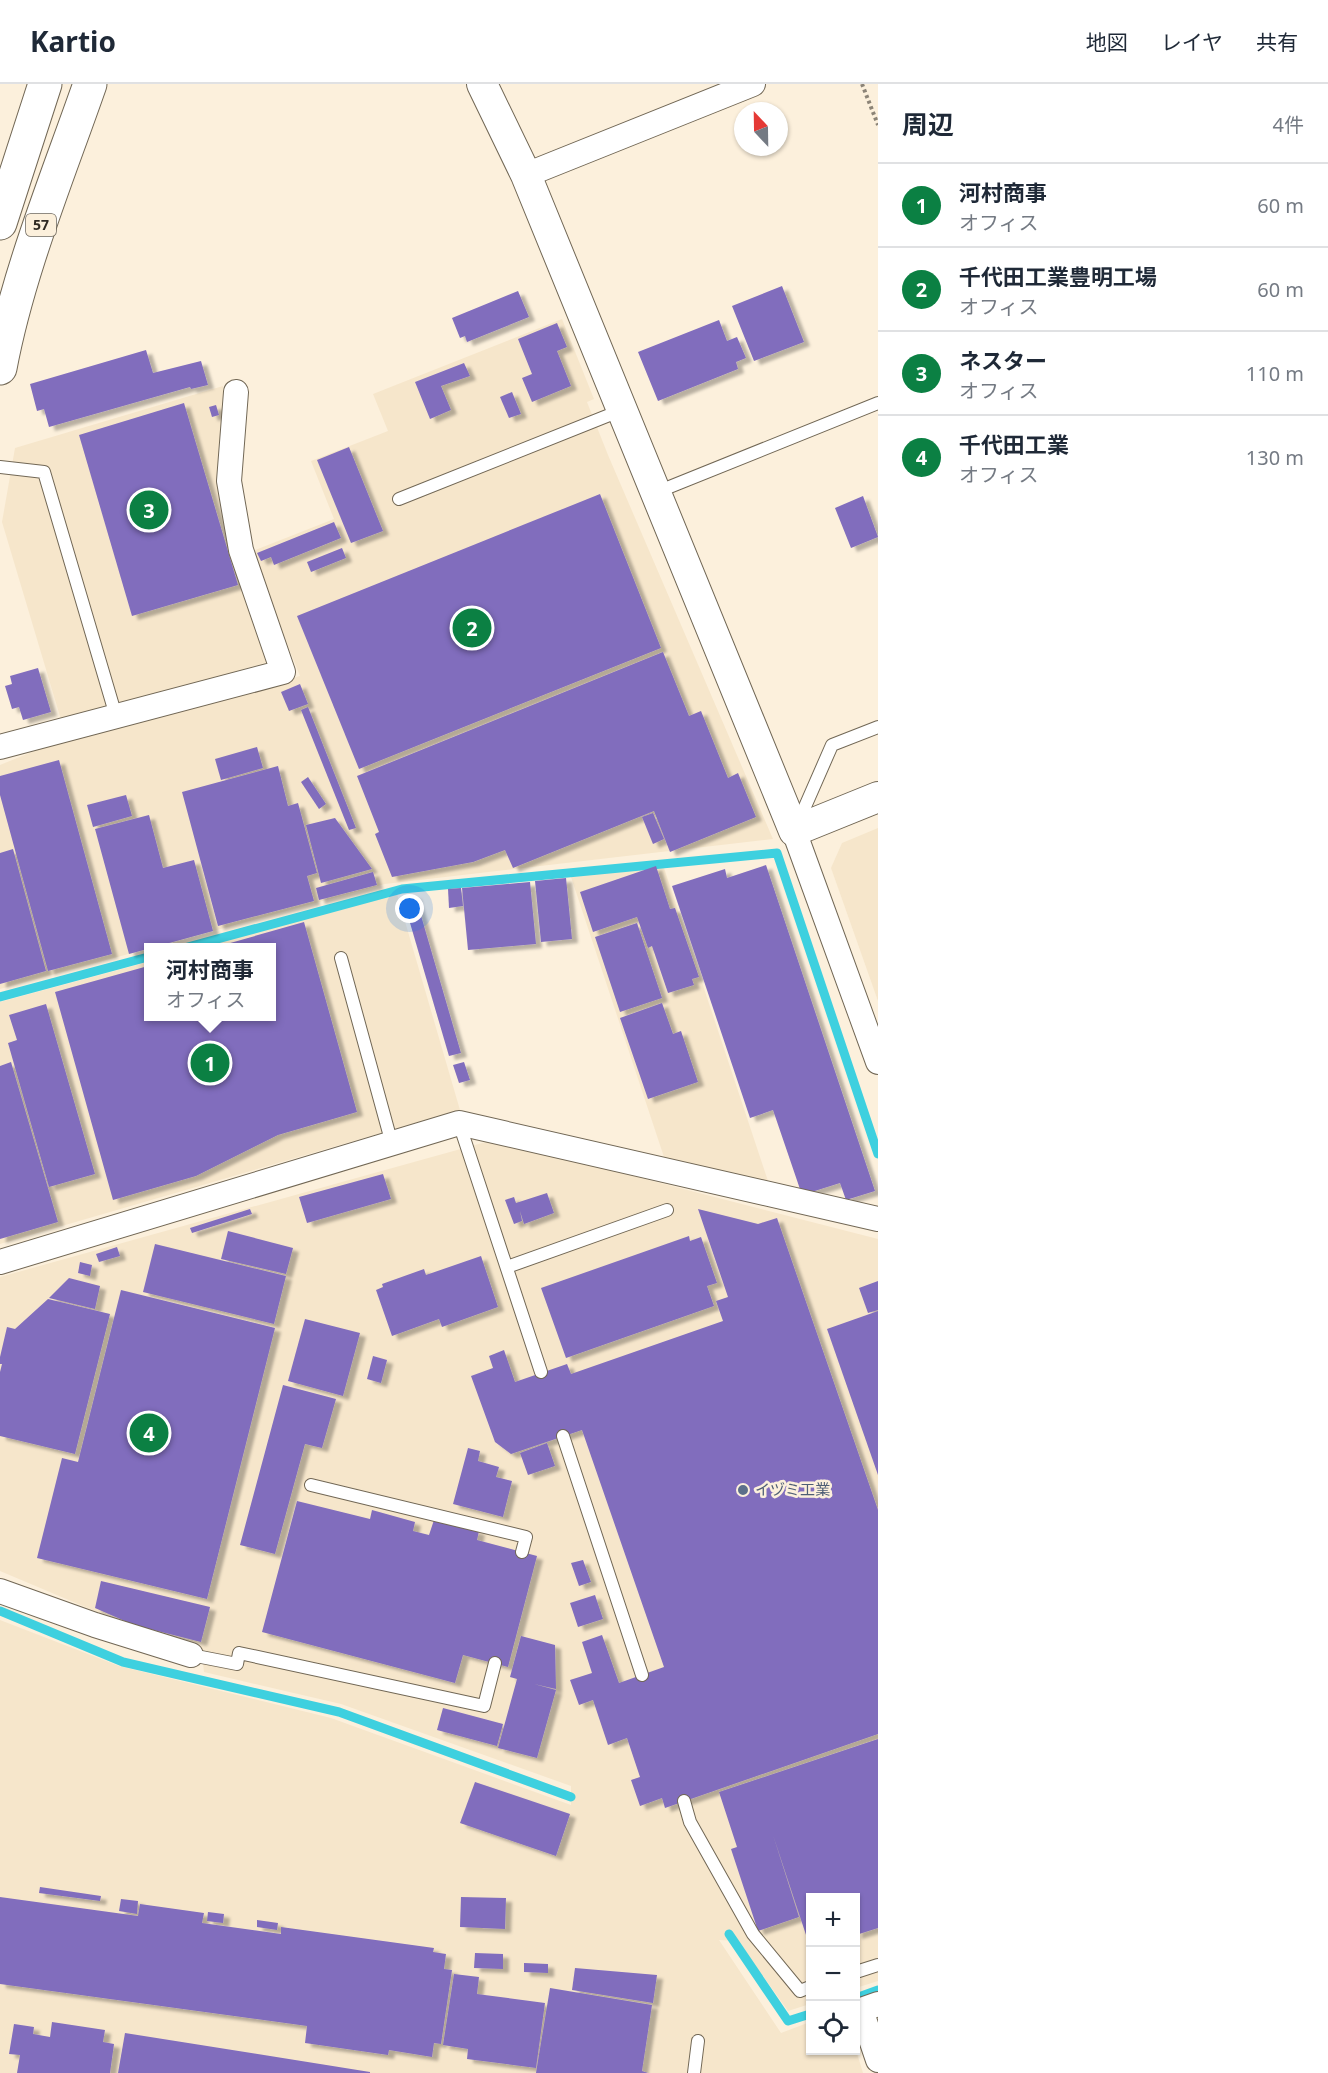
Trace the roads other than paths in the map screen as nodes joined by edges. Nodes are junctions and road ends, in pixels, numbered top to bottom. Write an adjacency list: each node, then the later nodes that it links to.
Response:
1 (45, 84): 6 (main road, 57)
2 (90, 84): 7 (main road, 57)
3 (482, 84): 5 (street)
4 (753, 84): 5 (street)
5 (526, 175): 10 (street)
6 (0, 223)
7 (0, 368)
8 (236, 392): 14 (street)
9 (878, 403): 12 (lane)
10 (622, 410): 12 (street); 13 (lane)
11 (0, 467): 14 (lane)
12 (656, 492): 18 (street)
13 (399, 499)
14 (116, 716): 16 (street)
15 (878, 727): 18 (lane)
16 (0, 747)
17 (878, 797): 18 (street)
18 (794, 831): 20 (street)
19 (341, 958): 22 (lane)
20 (878, 1062)
21 (459, 1123): 22 (street); 24 (street); 26 (lane)
22 (392, 1144): 25 (street)
23 (667, 1210): 26 (lane)
24 (878, 1220)
25 (0, 1262)
26 (507, 1267): 27 (lane)
27 (542, 1372)
28 (563, 1436): 34 (lane)
29 (311, 1485): 30 (lane)
30 (522, 1552)
31 (0, 1591): 32 (street)
32 (191, 1655): 33 (lane)
33 (495, 1663)
34 (642, 1675)
35 (684, 1801): 38 (lane)
36 (878, 1965): 37 (lane)
37 (860, 1970)
38 (806, 1989)
39 (878, 2004): 41 (street)
40 (698, 2041): 42 (lane)
41 (878, 2060)
42 (694, 2073)

